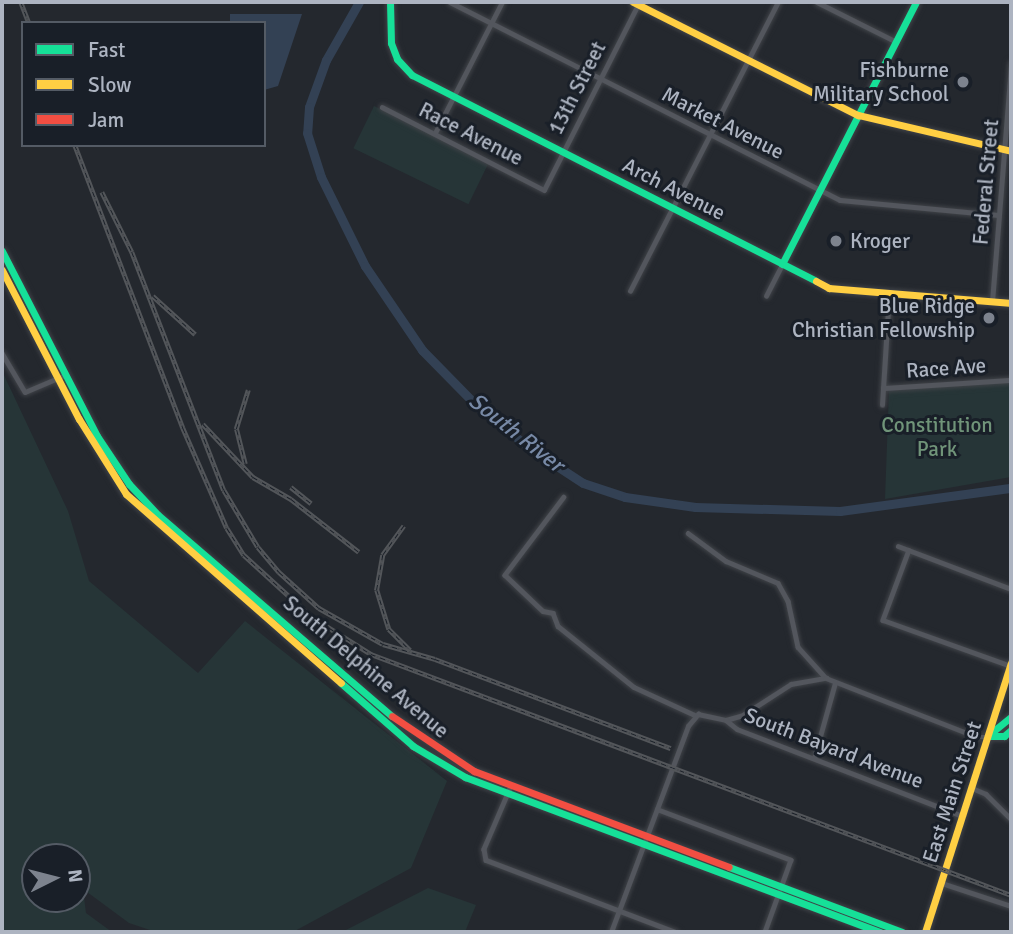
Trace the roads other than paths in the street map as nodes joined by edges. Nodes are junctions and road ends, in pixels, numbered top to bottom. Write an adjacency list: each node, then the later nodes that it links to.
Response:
1 (390, 2): 13 (main road, Arch Avenue)
2 (450, 2): 8 (street, Market Avenue)
3 (502, 2): 8 (street)
4 (778, 2): 10 (street)
5 (817, 2): 9 (street)
6 (916, 2): 9 (main road)
7 (637, 3): 10 (main road); 12 (street, 13th Street)
8 (492, 22): 12 (street, Market Avenue); 13 (street)
9 (895, 41): 15 (main road)
10 (748, 60): 15 (main road); 17 (street)
11 (1011, 64): 18 (street, Federal Street)
12 (601, 78): 17 (street, Market Avenue); 19 (street, 13th Street)
13 (453, 97): 16 (street); 19 (main road, Arch Avenue)
14 (382, 107): 16 (street, Race Avenue)
15 (858, 115): 18 (main road); 21 (main road)
16 (435, 133): 20 (street, Race Avenue)
17 (711, 134): 21 (street, Market Avenue); 22 (street)
18 (1007, 150): 23 (street, Federal Street)
19 (563, 153): 20 (street, 13th Street); 22 (main road, Arch Avenue)
20 (544, 190)
21 (820, 190): 23 (street, Market Avenue); 25 (main road)
22 (673, 208): 25 (main road, Arch Avenue); 27 (street)
23 (998, 215): 30 (street, Federal Street)
24 (2, 251): 33 (main road, South Delphine Avenue)
25 (782, 264): 28 (main road, Arch Avenue); 29 (street)
26 (2, 270): 33 (main road, South Delphine Avenue)
27 (630, 290)
28 (889, 295): 30 (main road, Arch Avenue); 35 (street)
29 (766, 296)
30 (992, 302): 31 (main road, Arch Avenue)
31 (1011, 303)
32 (2, 353): 33 (street)
33 (62, 377): 52 (main road, South Delphine Avenue)
34 (1011, 380): 35 (street, Race Ave)
35 (883, 388): 36 (street)
36 (882, 405)
37 (564, 497): 45 (street, South Bayard Avenue)
38 (688, 533): 43 (street)
39 (898, 546): 40 (street)
40 (909, 550): 41 (street); 42 (street)
41 (1011, 589)
42 (1011, 665): 49 (main road, East Main Street)
43 (826, 678): 44 (street); 47 (street)
44 (835, 683): 49 (street); 50 (street)
45 (695, 715): 47 (street, South Bayard Avenue); 53 (street)
46 (1011, 717): 49 (main road)
47 (726, 720): 50 (street, South Bayard Avenue)
48 (1011, 730): 49 (main road)
49 (988, 736): 51 (main road, East Main Street)
50 (814, 758): 54 (street, South Bayard Avenue)
51 (971, 788): 54 (main road, East Main Street); 55 (street)
52 (510, 790): 56 (main road, South Delphine Avenue); 61 (street)
53 (657, 809): 56 (street); 58 (street)
54 (961, 816): 57 (main road, East Main Street)
55 (1011, 818)
56 (645, 840): 58 (main road, South Delphine Avenue); 59 (main road, South Delphine Avenue); 61 (street)
57 (941, 883): 60 (street); 67 (main road, East Main Street)
58 (783, 887): 59 (street); 66 (main road, South Delphine Avenue)
59 (779, 896): 64 (street); 65 (main road, South Delphine Avenue)
60 (1011, 906)
61 (619, 911): 62 (street); 63 (street)
62 (611, 932)
63 (676, 932)
64 (765, 932)
65 (880, 932)
66 (902, 932)
67 (925, 932)

